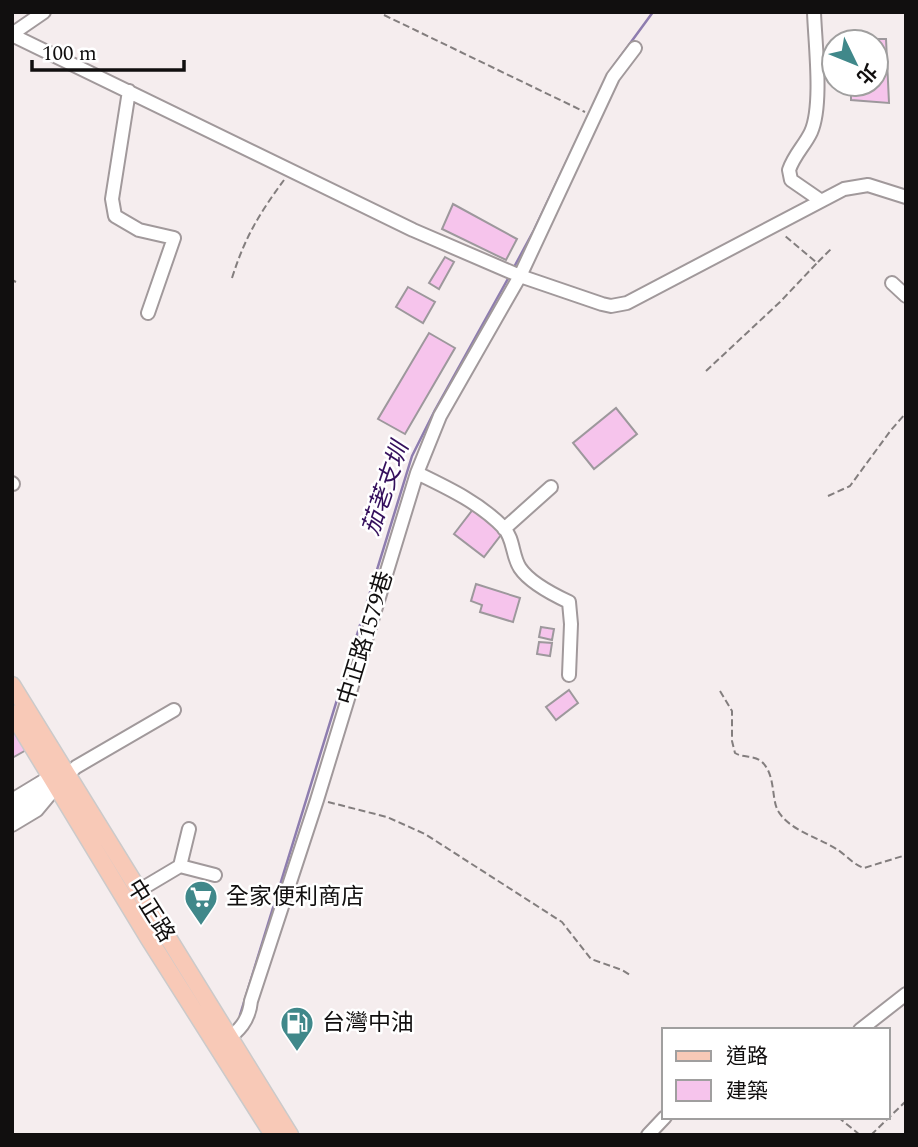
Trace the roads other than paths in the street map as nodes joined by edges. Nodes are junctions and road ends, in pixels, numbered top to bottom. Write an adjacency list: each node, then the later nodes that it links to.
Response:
1 (44, 12): 3 (street)
2 (814, 12): 7 (street)
3 (12, 34): 5 (street)
4 (635, 48): 8 (street, 中正路1579巷)
5 (129, 91): 8 (street); 11 (street)
6 (906, 197): 7 (street)
7 (820, 200): 8 (street)
8 (520, 276): 12 (street, 中正路1579巷)
9 (891, 283): 10 (street)
10 (906, 296)
11 (148, 313)
12 (417, 473): 14 (street); 29 (street, 中正路1579巷)
13 (551, 487): 14 (street)
14 (505, 528): 15 (street)
15 (569, 675)
16 (12, 685): 19 (main road, 中正路)
17 (174, 710): 19 (street)
18 (12, 713): 19 (main road, 中正路)
19 (58, 780): 20 (street); 21 (street); 22 (street); 26 (main road, 中正路); 29 (main road, 中正路)
20 (12, 800)
21 (12, 812)
22 (12, 825)
23 (190, 829): 24 (street)
24 (180, 866): 25 (street); 26 (street)
25 (215, 875)
26 (138, 891): 29 (main road, 中正路)
27 (906, 993): 28 (street)
28 (862, 1028)
29 (223, 1043): 31 (main road, 中正路); 32 (main road, 中正路)
30 (663, 1119): 33 (street)
31 (273, 1135)
32 (290, 1135)
33 (648, 1135)

